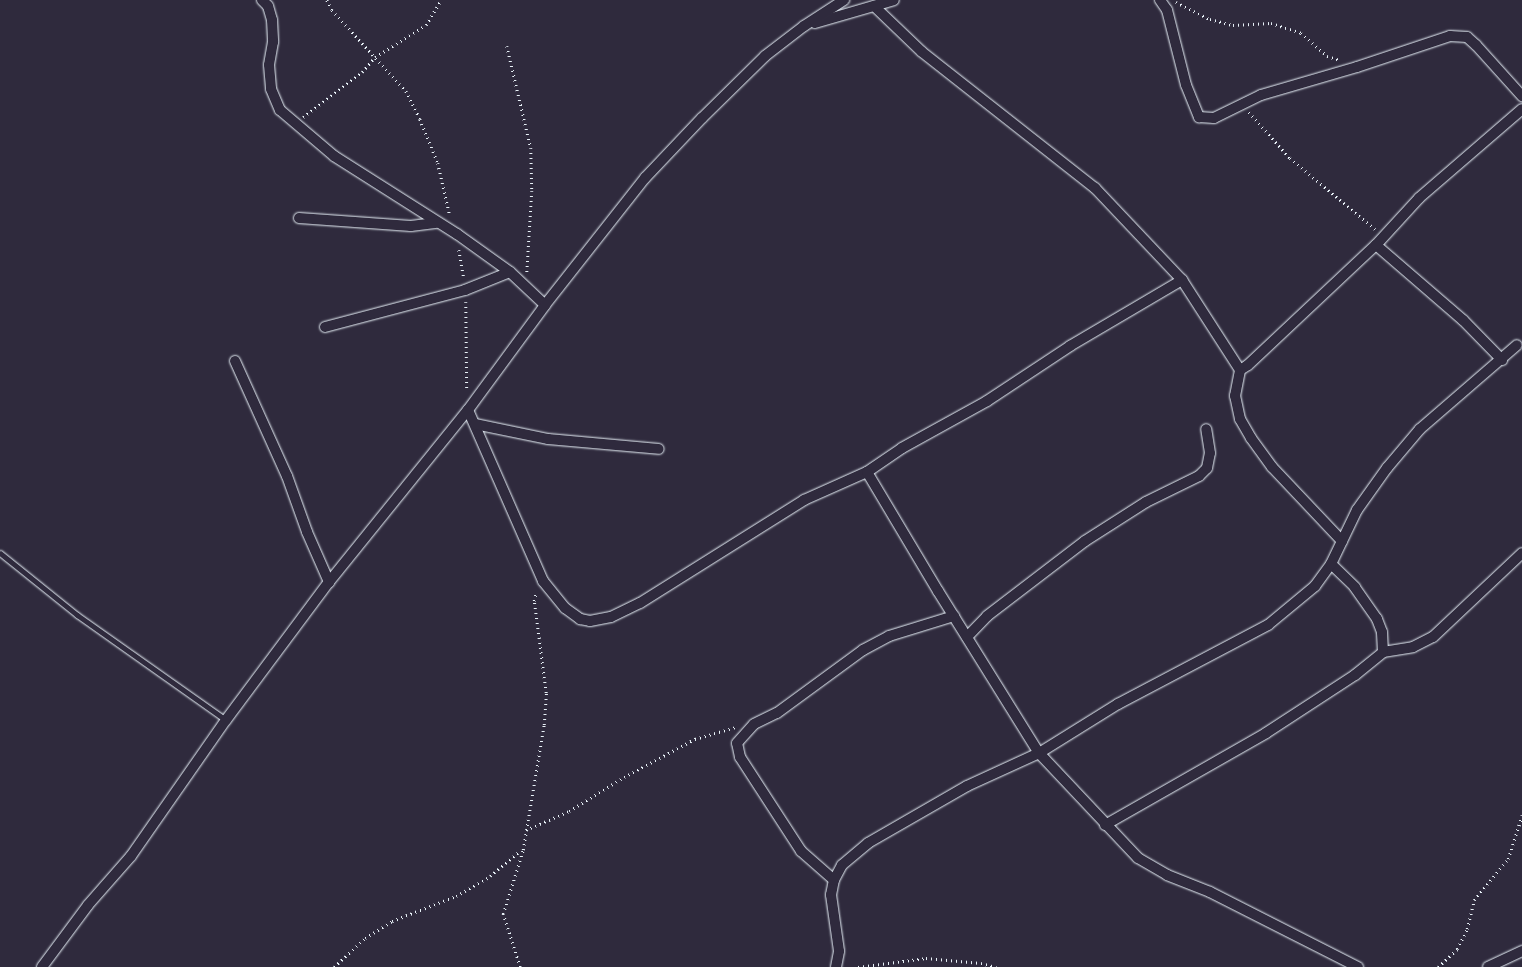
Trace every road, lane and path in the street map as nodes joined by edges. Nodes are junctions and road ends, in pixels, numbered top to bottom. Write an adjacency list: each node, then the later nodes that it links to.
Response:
1 (262, 0): 16 (street)
2 (327, 0): 11 (path)
3 (441, 0): 11 (path)
4 (844, 0): 9 (street)
5 (894, 0): 8 (street)
6 (1160, 0): 14 (street)
7 (1172, 0): 12 (path)
8 (874, 6): 9 (street); 23 (street)
9 (804, 26): 26 (street)
10 (508, 46): 24 (path)
11 (376, 57): 16 (path); 19 (path)
12 (1357, 67): 13 (street); 14 (street)
13 (1522, 96)
14 (1244, 105): 20 (path)
15 (1522, 109): 20 (street)
16 (294, 124): 18 (street)
17 (298, 218): 18 (street)
18 (436, 223): 19 (street)
19 (456, 234): 22 (street); 25 (path)
20 (1383, 236): 21 (street)
21 (1376, 245): 29 (street); 31 (street)
22 (510, 272): 24 (street); 25 (street)
23 (1182, 280): 31 (street); 36 (street)
24 (526, 288): 26 (street)
25 (465, 290): 27 (street); 32 (path)
26 (545, 305): 32 (street)
27 (325, 326)
28 (1517, 345): 29 (street)
29 (1502, 360): 37 (street)
30 (235, 361): 42 (street)
31 (1240, 370): 37 (street)
32 (468, 410): 33 (street); 42 (street)
33 (475, 424): 35 (street); 41 (street)
34 (1206, 429): 44 (street)
35 (659, 449)
36 (867, 472): 41 (street); 43 (street)
37 (1342, 541): 40 (street)
38 (0, 553): 46 (lane)
39 (1522, 553): 45 (street)
40 (1331, 564): 45 (street); 48 (street)
41 (543, 581): 51 (path)
42 (329, 582): 46 (street)
43 (954, 616): 44 (street); 47 (street)
44 (967, 637): 48 (street)
45 (1383, 652): 50 (street)
46 (226, 720): 55 (street)
47 (754, 724): 51 (path); 53 (street)
48 (1039, 753): 50 (street); 53 (street)
49 (1522, 815): 62 (path)
50 (1105, 825): 61 (street)
51 (526, 830): 52 (path)
52 (522, 850): 56 (path); 57 (path)
53 (834, 880): 58 (street)
54 (1522, 951): 63 (street)
55 (42, 967)
56 (334, 967)
57 (520, 967)
58 (836, 967)
59 (858, 967): 60 (path)
60 (996, 967)
61 (1358, 967)
62 (1438, 967)
63 (1488, 967)

